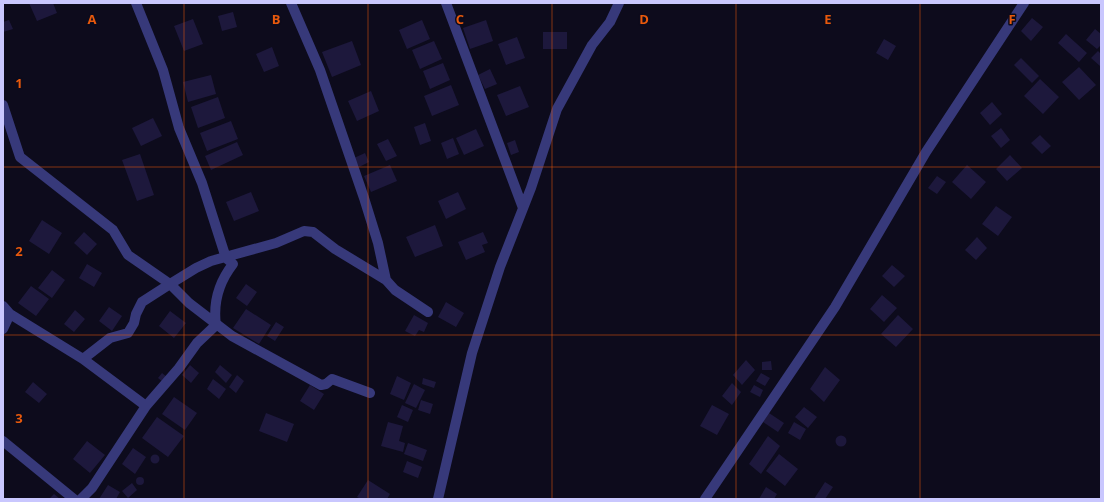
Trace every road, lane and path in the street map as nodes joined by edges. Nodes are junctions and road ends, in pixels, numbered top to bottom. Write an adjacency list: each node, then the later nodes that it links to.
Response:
1 (136, 3): 8 (street)
2 (290, 3): 9 (street)
3 (618, 3): 7 (street)
4 (1024, 3): 23 (street)
5 (448, 4): 7 (street)
6 (3, 105): 10 (street)
7 (523, 208): 22 (street)
8 (226, 258): 9 (street); 10 (street); 14 (street)
9 (386, 280): 12 (street)
10 (170, 284): 14 (street); 16 (street)
11 (3, 306): 13 (street)
12 (428, 312)
13 (10, 314): 15 (street); 16 (street)
14 (216, 325): 17 (street); 18 (street)
15 (3, 329)
16 (83, 359): 18 (street)
17 (370, 393)
18 (146, 406): 21 (street)
19 (3, 441): 20 (street)
20 (74, 499)
21 (81, 499)
22 (438, 499)
23 (705, 499)

